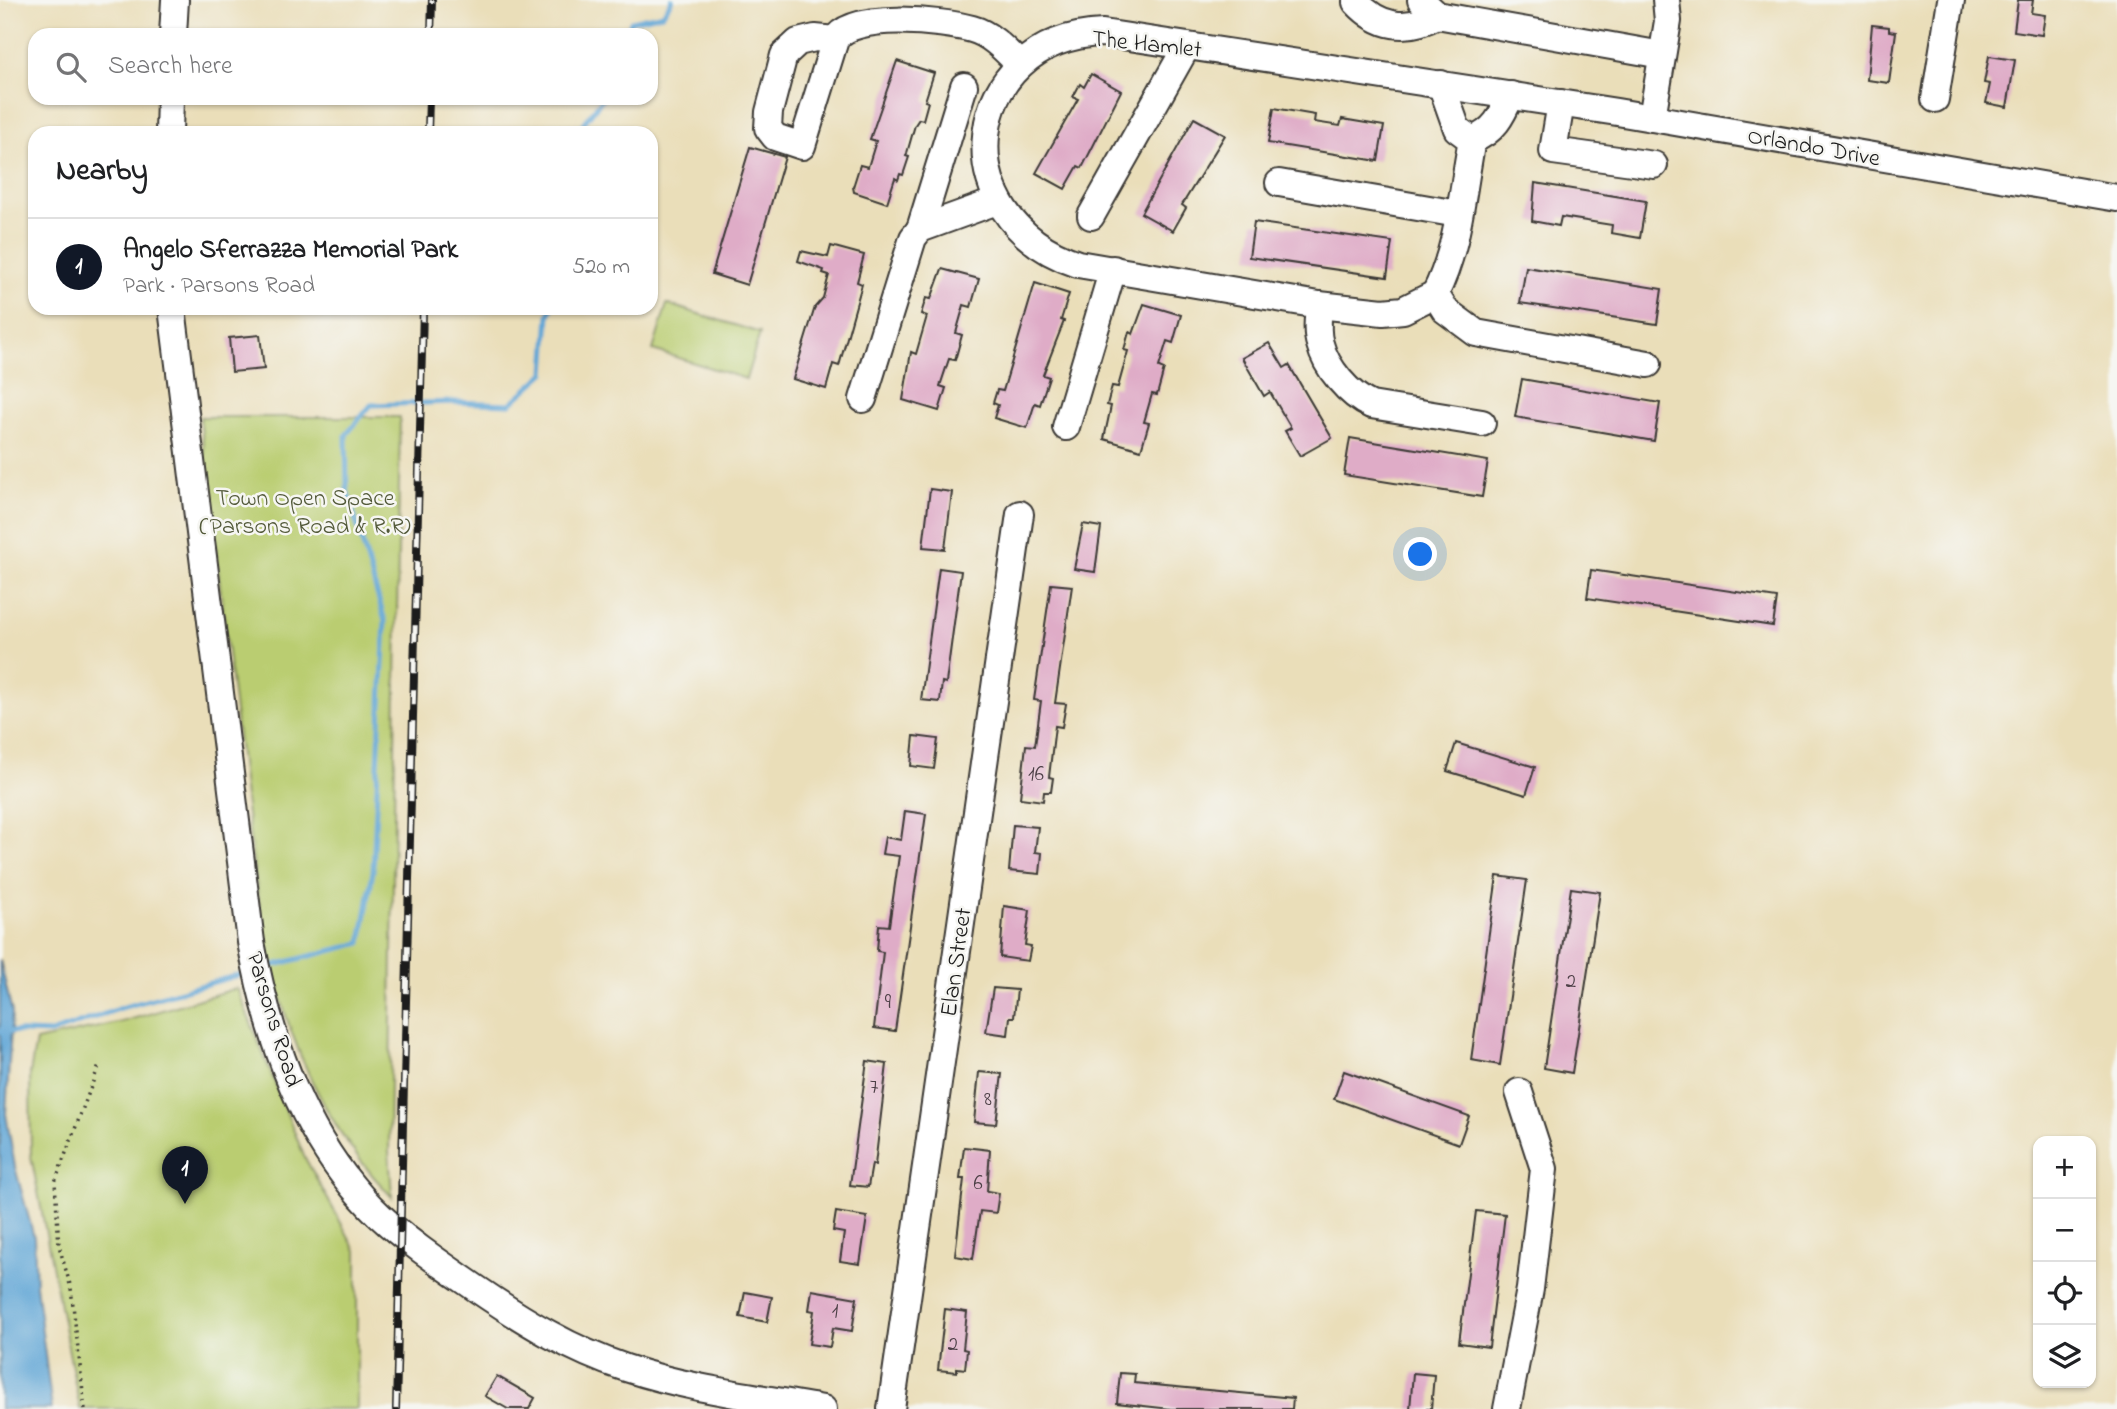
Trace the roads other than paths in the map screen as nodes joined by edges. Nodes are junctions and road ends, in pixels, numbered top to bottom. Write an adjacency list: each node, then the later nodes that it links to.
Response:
1 (175, 0): 6 (street)
2 (1666, 0): 9 (street)
3 (1951, 0): 14 (street)
4 (1354, 1): 5 (street)
5 (1429, 8): 9 (street)
6 (173, 28)
7 (835, 40): 10 (street)
8 (1187, 46): 10 (street, The Hamlet); 11 (street, The Hamlet); 25 (street)
9 (1662, 55): 17 (street)
10 (1020, 65): 23 (street, The Hamlet)
11 (1441, 84): 13 (street, The Hamlet); 19 (street)
12 (964, 86): 26 (street)
13 (1511, 95): 15 (street, Orlando Drive); 19 (street)
14 (1935, 99)
15 (1561, 103): 17 (street, Orlando Drive); 20 (street)
16 (170, 105): 18 (street)
17 (1652, 118): 22 (street, Orlando Drive)
18 (169, 126)
19 (1472, 140): 24 (street)
20 (1654, 165)
21 (1279, 184): 24 (street)
22 (2117, 198)
23 (997, 201): 26 (street); 27 (street, The Hamlet)
24 (1458, 214): 28 (street)
25 (1091, 216)
26 (920, 229): 32 (street)
27 (1113, 269): 29 (street, The Hamlet); 34 (street)
28 (1435, 295): 29 (street, The Hamlet); 31 (street)
29 (1319, 305): 33 (street)
30 (173, 315): 37 (street, Parsons Road)
31 (1648, 364)
32 (863, 399)
33 (1482, 423)
34 (1066, 427)
35 (1020, 514): 38 (street, Elan Street)
36 (1519, 1093): 39 (street)
37 (822, 1409)
38 (891, 1409)
39 (1507, 1409)

